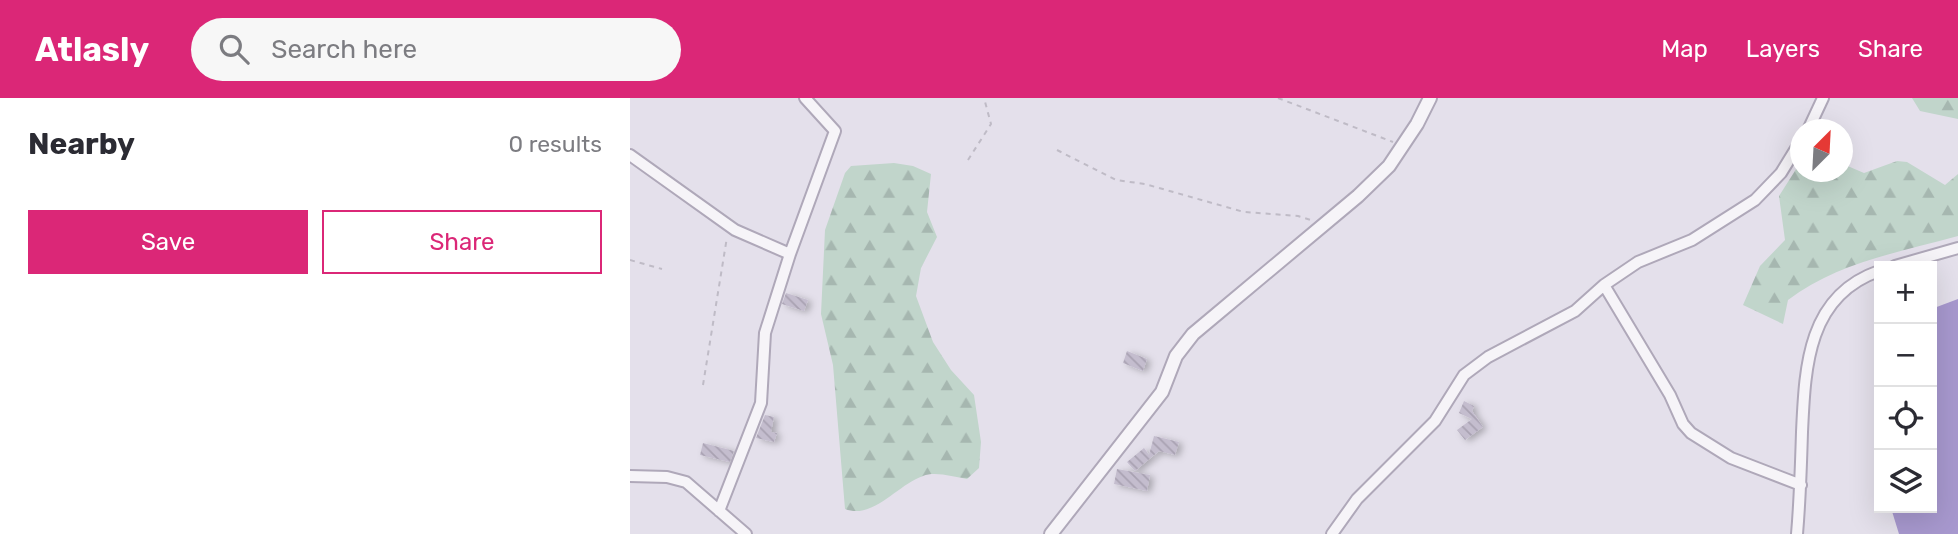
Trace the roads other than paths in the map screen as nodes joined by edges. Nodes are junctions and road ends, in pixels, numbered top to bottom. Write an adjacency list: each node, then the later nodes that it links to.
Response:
1 (805, 98): 8 (street)
2 (1430, 98): 16 (street)
3 (1824, 98): 4 (street)
4 (1814, 119)
5 (630, 155): 8 (street)
6 (1790, 159): 11 (street)
7 (1958, 248): 9 (street)
8 (790, 254): 14 (street)
9 (1912, 261)
10 (1874, 273): 13 (street)
11 (1604, 285): 13 (street); 17 (street)
12 (630, 476): 14 (street)
13 (1801, 485): 18 (street)
14 (719, 511): 15 (street)
15 (747, 534)
16 (1051, 534)
17 (1332, 534)
18 (1797, 534)

